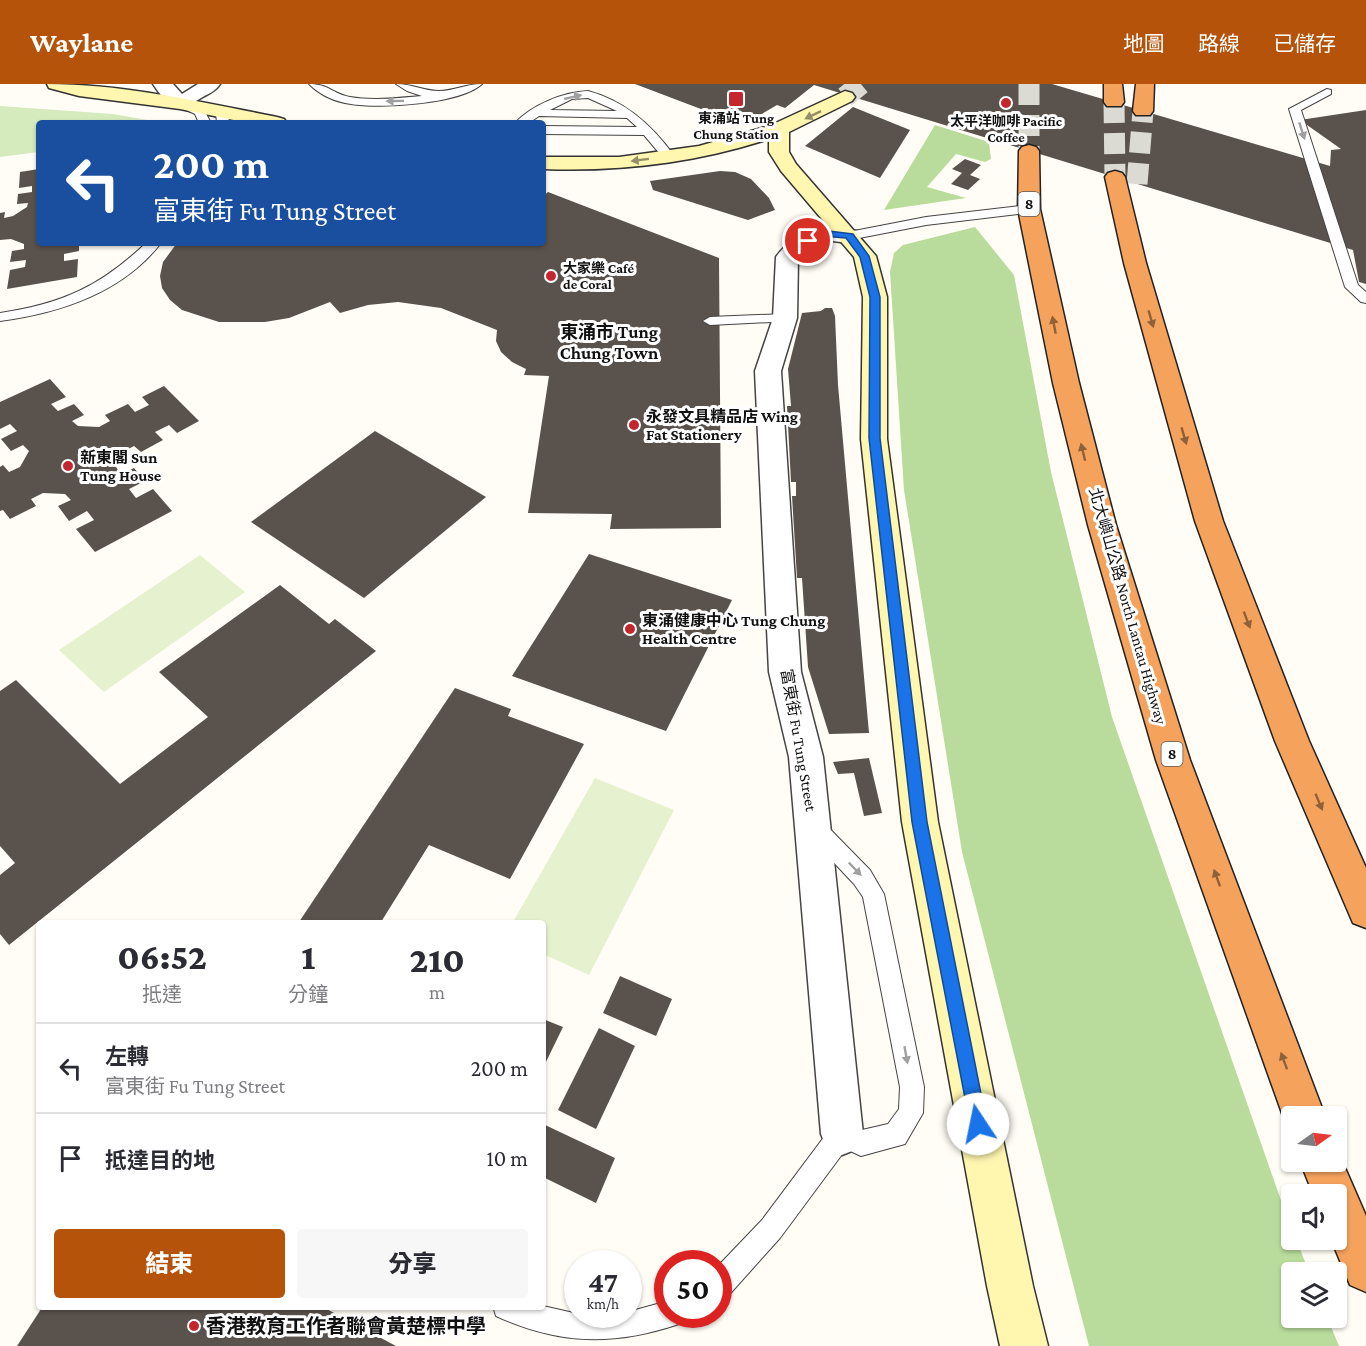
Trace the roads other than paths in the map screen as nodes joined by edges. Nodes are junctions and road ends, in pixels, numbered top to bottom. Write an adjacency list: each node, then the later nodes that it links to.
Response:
1 (56, 84): 12 (main road)
2 (156, 84): 3 (main road)
3 (161, 84): 8 (main road); 12 (street)
4 (315, 84): 10 (lane, one-way to 4)
5 (402, 84): 10 (lane)
6 (476, 84): 10 (lane)
7 (1145, 84): 13 (highway)
8 (205, 87): 12 (street); 16 (main road)
9 (1327, 92): 32 (lane, one-way to 32)
10 (453, 94)
11 (845, 98): 19 (main road, one-way to 19)
12 (180, 103): 16 (main road)
13 (1143, 111)
14 (537, 113): 15 (lane); 15 (lane, one-way to 15); 17 (lane)
15 (628, 115): 20 (lane)
16 (217, 120)
17 (526, 120)
18 (546, 130): 20 (lane)
19 (780, 130): 22 (main road); 27 (main road)
20 (648, 131): 23 (lane)
21 (1029, 151): 28 (highway, 北大嶼山公路 North Lantau Highway / 8)
22 (697, 152): 23 (main road); 27 (main road)
23 (669, 157): 24 (main road, one-way to 24)
24 (546, 163)
25 (1115, 177): 31 (highway)
26 (1137, 184): 31 (highway)
27 (811, 196): 29 (main road)
28 (1029, 209): 29 (lane); 38 (highway, 北大嶼山公路 North Lantau Highway / 8, one-way to 28)
29 (849, 236): 34 (street, 富東街 Fu Tung Street); 45 (main road)
30 (151, 246): 33 (lane)
31 (1135, 263): 37 (highway, one-way to 37)
32 (1366, 299)
33 (0, 317)
34 (785, 318): 35 (lane); 36 (street, 富東街 Fu Tung Street)
35 (710, 321)
36 (814, 827): 39 (street, 富東街 Fu Tung Street); 39 (lane, one-way to 39)
37 (1366, 910)
38 (1300, 1106)
39 (842, 1134): 42 (lane)
40 (1347, 1223): 41 (highway)
41 (1366, 1269)
42 (732, 1271)
43 (513, 1310): 44 (lane)
44 (654, 1319)
45 (1024, 1346)

